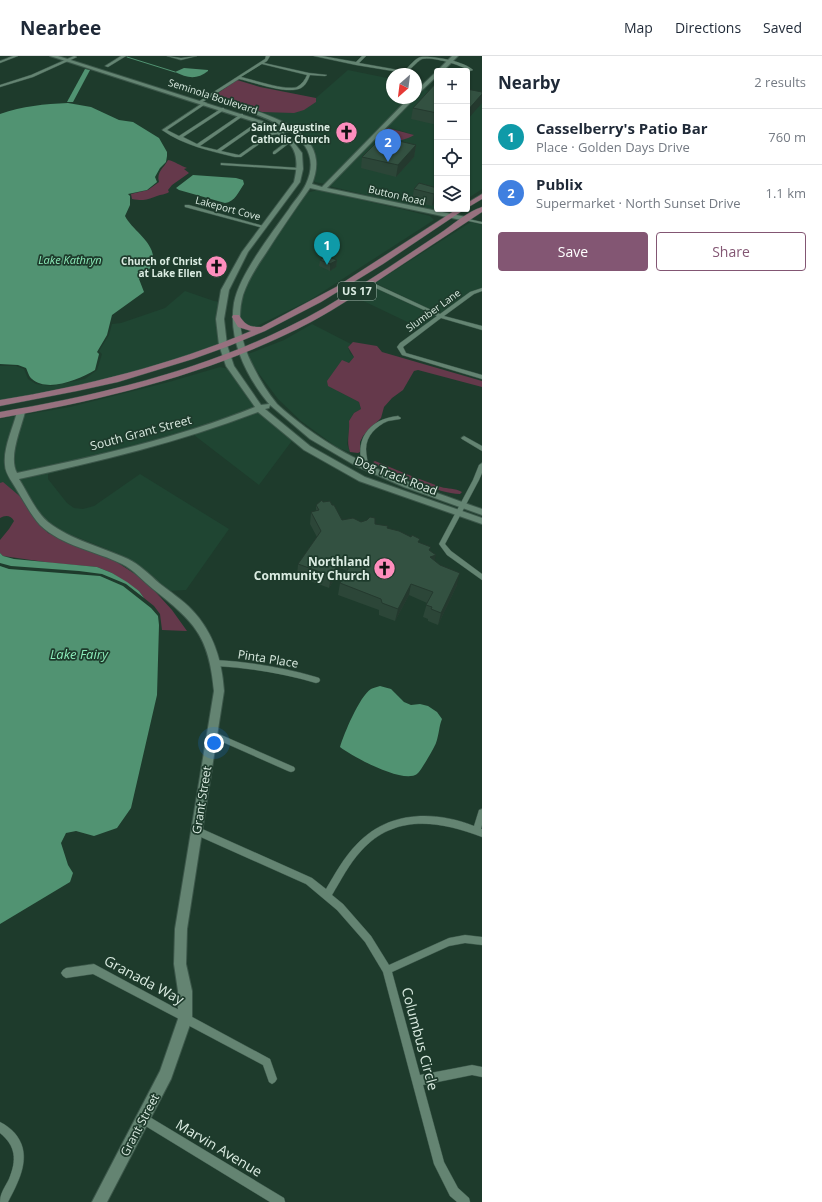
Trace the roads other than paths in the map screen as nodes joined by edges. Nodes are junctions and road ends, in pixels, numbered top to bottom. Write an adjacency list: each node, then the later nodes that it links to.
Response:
1 (16, 56): 12 (street)
2 (54, 56): 10 (main road, Seminola Boulevard)
3 (124, 56): 15 (street)
4 (170, 56): 5 (street)
5 (195, 56)
6 (268, 56): 13 (street)
7 (316, 56): 14 (street)
8 (364, 56): 14 (street)
9 (455, 56): 11 (main road)
10 (72, 58): 15 (main road, Seminola Boulevard); 22 (street); 24 (main road, Seminola Boulevard)
11 (450, 61): 14 (street); 16 (main road); 17 (street)
12 (0, 62)
13 (261, 63): 18 (street); 21 (street)
14 (356, 64)
15 (107, 66): 24 (main road, Seminola Boulevard)
16 (443, 68)
17 (471, 70)
18 (310, 74): 19 (street); 21 (street)
19 (325, 75)
20 (434, 76): 23 (main road)
21 (239, 78): 24 (street)
22 (0, 86)
23 (422, 88)
24 (204, 101): 26 (main road, Seminola Boulevard); 29 (main road, Seminola Boulevard); 31 (street)
25 (406, 104): 40 (main road)
26 (223, 109): 27 (main road, Seminola Boulevard); 31 (street)
27 (242, 115): 28 (main road, Seminola Boulevard); 33 (street)
28 (260, 122): 30 (main road, Seminola Boulevard); 34 (street)
29 (293, 131): 30 (street); 39 (main road, Seminola Boulevard)
30 (279, 132): 32 (main road, Seminola Boulevard); 34 (street)
31 (179, 138): 33 (street)
32 (290, 142): 35 (street); 37 (main road, Seminola Boulevard)
33 (197, 146): 34 (street)
34 (217, 152)
35 (274, 153)
36 (222, 164): 37 (street)
37 (300, 169): 38 (main road, Seminola Boulevard)
38 (297, 182): 39 (main road, Button Road); 50 (main road, Seminola Boulevard)
39 (309, 185): 40 (main road, Button Road); 41 (main road, Button Road); 51 (main road, Seminola Boulevard)
40 (326, 187): 41 (main road, Button Road)
41 (347, 193): 47 (main road, Button Road)
42 (482, 196): 43 (main road)
43 (470, 204)
44 (187, 206): 50 (street, Lakeport Cove)
45 (482, 209): 48 (main road, US 17)
46 (457, 212): 47 (main road, US 17)
47 (449, 217): 48 (main road, Button Road); 52 (main road, US 17)
48 (466, 219): 49 (street); 54 (main road, US 17)
49 (482, 223)
50 (265, 227): 51 (main road); 62 (main road, Seminola Boulevard)
51 (263, 251): 58 (main road, Seminola Boulevard)
52 (387, 257): 53 (main road, US 17); 54 (main road)
53 (349, 281): 56 (main road); 60 (main road, US 17)
54 (369, 283): 56 (main road, US 17); 57 (street)
55 (482, 289): 57 (street, Slumber Lane)
56 (326, 310): 63 (main road, US 17)
57 (440, 316): 59 (street); 65 (street, Slumber Lane)
58 (236, 317): 60 (main road); 61 (main road, Seminola Boulevard)
59 (482, 328)
60 (263, 329): 61 (main road, US 17)
61 (239, 339): 62 (main road, US 17); 63 (main road, Seminola Boulevard)
62 (223, 345): 64 (main road, Seminola Boulevard); 66 (main road, US 17)
63 (242, 351): 64 (main road, US 17); 68 (main road, Dog Track Road)
64 (226, 357): 69 (main road, Dog Track Road); 70 (main road, US 17)
65 (482, 377)
66 (84, 387): 67 (main road, US 17); 70 (main road)
67 (0, 403)
68 (272, 404): 69 (main road, South Grant Street); 76 (main road, Dog Track Road)
69 (260, 409): 77 (main road, South Grant Street); 78 (main road, Dog Track Road)
70 (21, 412): 71 (main road, US 17); 77 (main road, Grant Street)
71 (0, 415)
72 (398, 418): 76 (street)
73 (464, 438): 74 (street)
74 (482, 449)
75 (482, 465): 78 (street)
76 (366, 468): 78 (main road, Dog Track Road)
77 (14, 477): 82 (main road, Grant Street)
78 (461, 509): 79 (main road, Dog Track Road); 80 (main road, Dog Track Road); 81 (street)
79 (482, 512)
80 (482, 521)
81 (482, 576)
82 (216, 663): 83 (street, Pinta Place); 84 (main road, Grant Street)
83 (316, 680)
84 (212, 734): 85 (street); 87 (main road, Grant Street)
85 (291, 768)
86 (482, 813): 88 (street)
87 (197, 831): 89 (street, Columbus Circle); 93 (main road, Grant Street)
88 (479, 832): 89 (street)
89 (327, 895): 91 (street, Columbus Circle)
90 (482, 941): 91 (street)
91 (387, 970): 96 (street, Columbus Circle)
92 (66, 972): 93 (street, Granada Way)
93 (185, 1018): 95 (street, Granada Way); 97 (main road, Grant Street)
94 (482, 1072): 96 (street)
95 (272, 1079)
96 (417, 1081): 102 (street, Columbus Circle)
97 (143, 1118): 100 (main road, Grant Street); 101 (street, Marvin Avenue)
98 (0, 1127): 99 (street)
99 (2, 1202)
100 (99, 1202)
101 (280, 1202)
102 (465, 1202)

